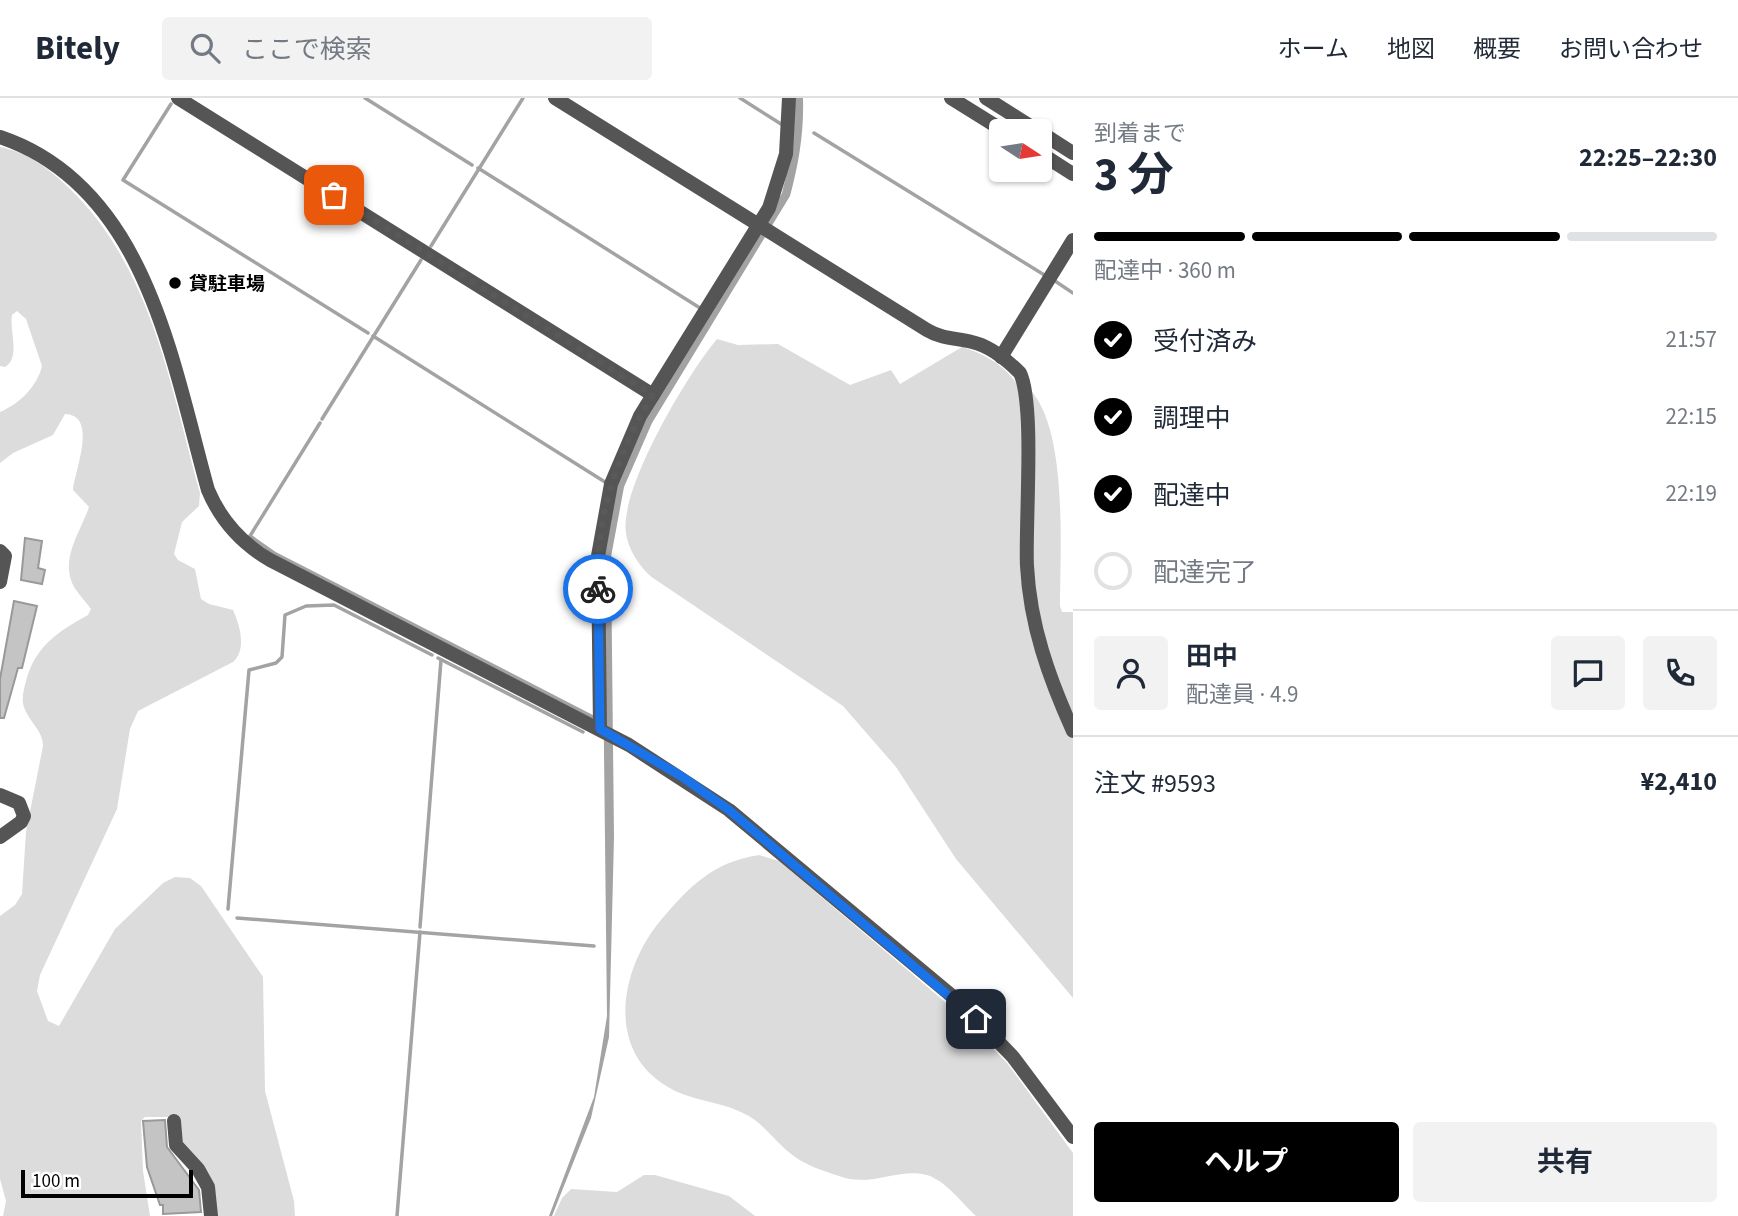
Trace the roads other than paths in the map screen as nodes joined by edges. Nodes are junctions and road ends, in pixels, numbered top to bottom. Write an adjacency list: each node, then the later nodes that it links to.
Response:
1 (178, 98): 16 (street)
2 (555, 98): 13 (street)
3 (789, 98): 13 (street)
4 (951, 98): 7 (street)
5 (986, 98): 6 (street)
6 (1019, 119)
7 (989, 122)
8 (0, 137): 20 (street)
9 (1052, 140): 10 (street)
10 (1073, 153)
11 (1052, 161): 12 (street)
12 (1073, 174)
13 (764, 229): 15 (street); 16 (street)
14 (1073, 240): 15 (street)
15 (1001, 357): 19 (street)
16 (653, 395): 20 (street)
17 (0, 551): 18 (street)
18 (0, 582)
19 (1073, 731)
20 (606, 733): 24 (street)
21 (0, 795): 22 (street)
22 (0, 837)
23 (173, 1121): 25 (street)
24 (1073, 1137)
25 (211, 1216)

